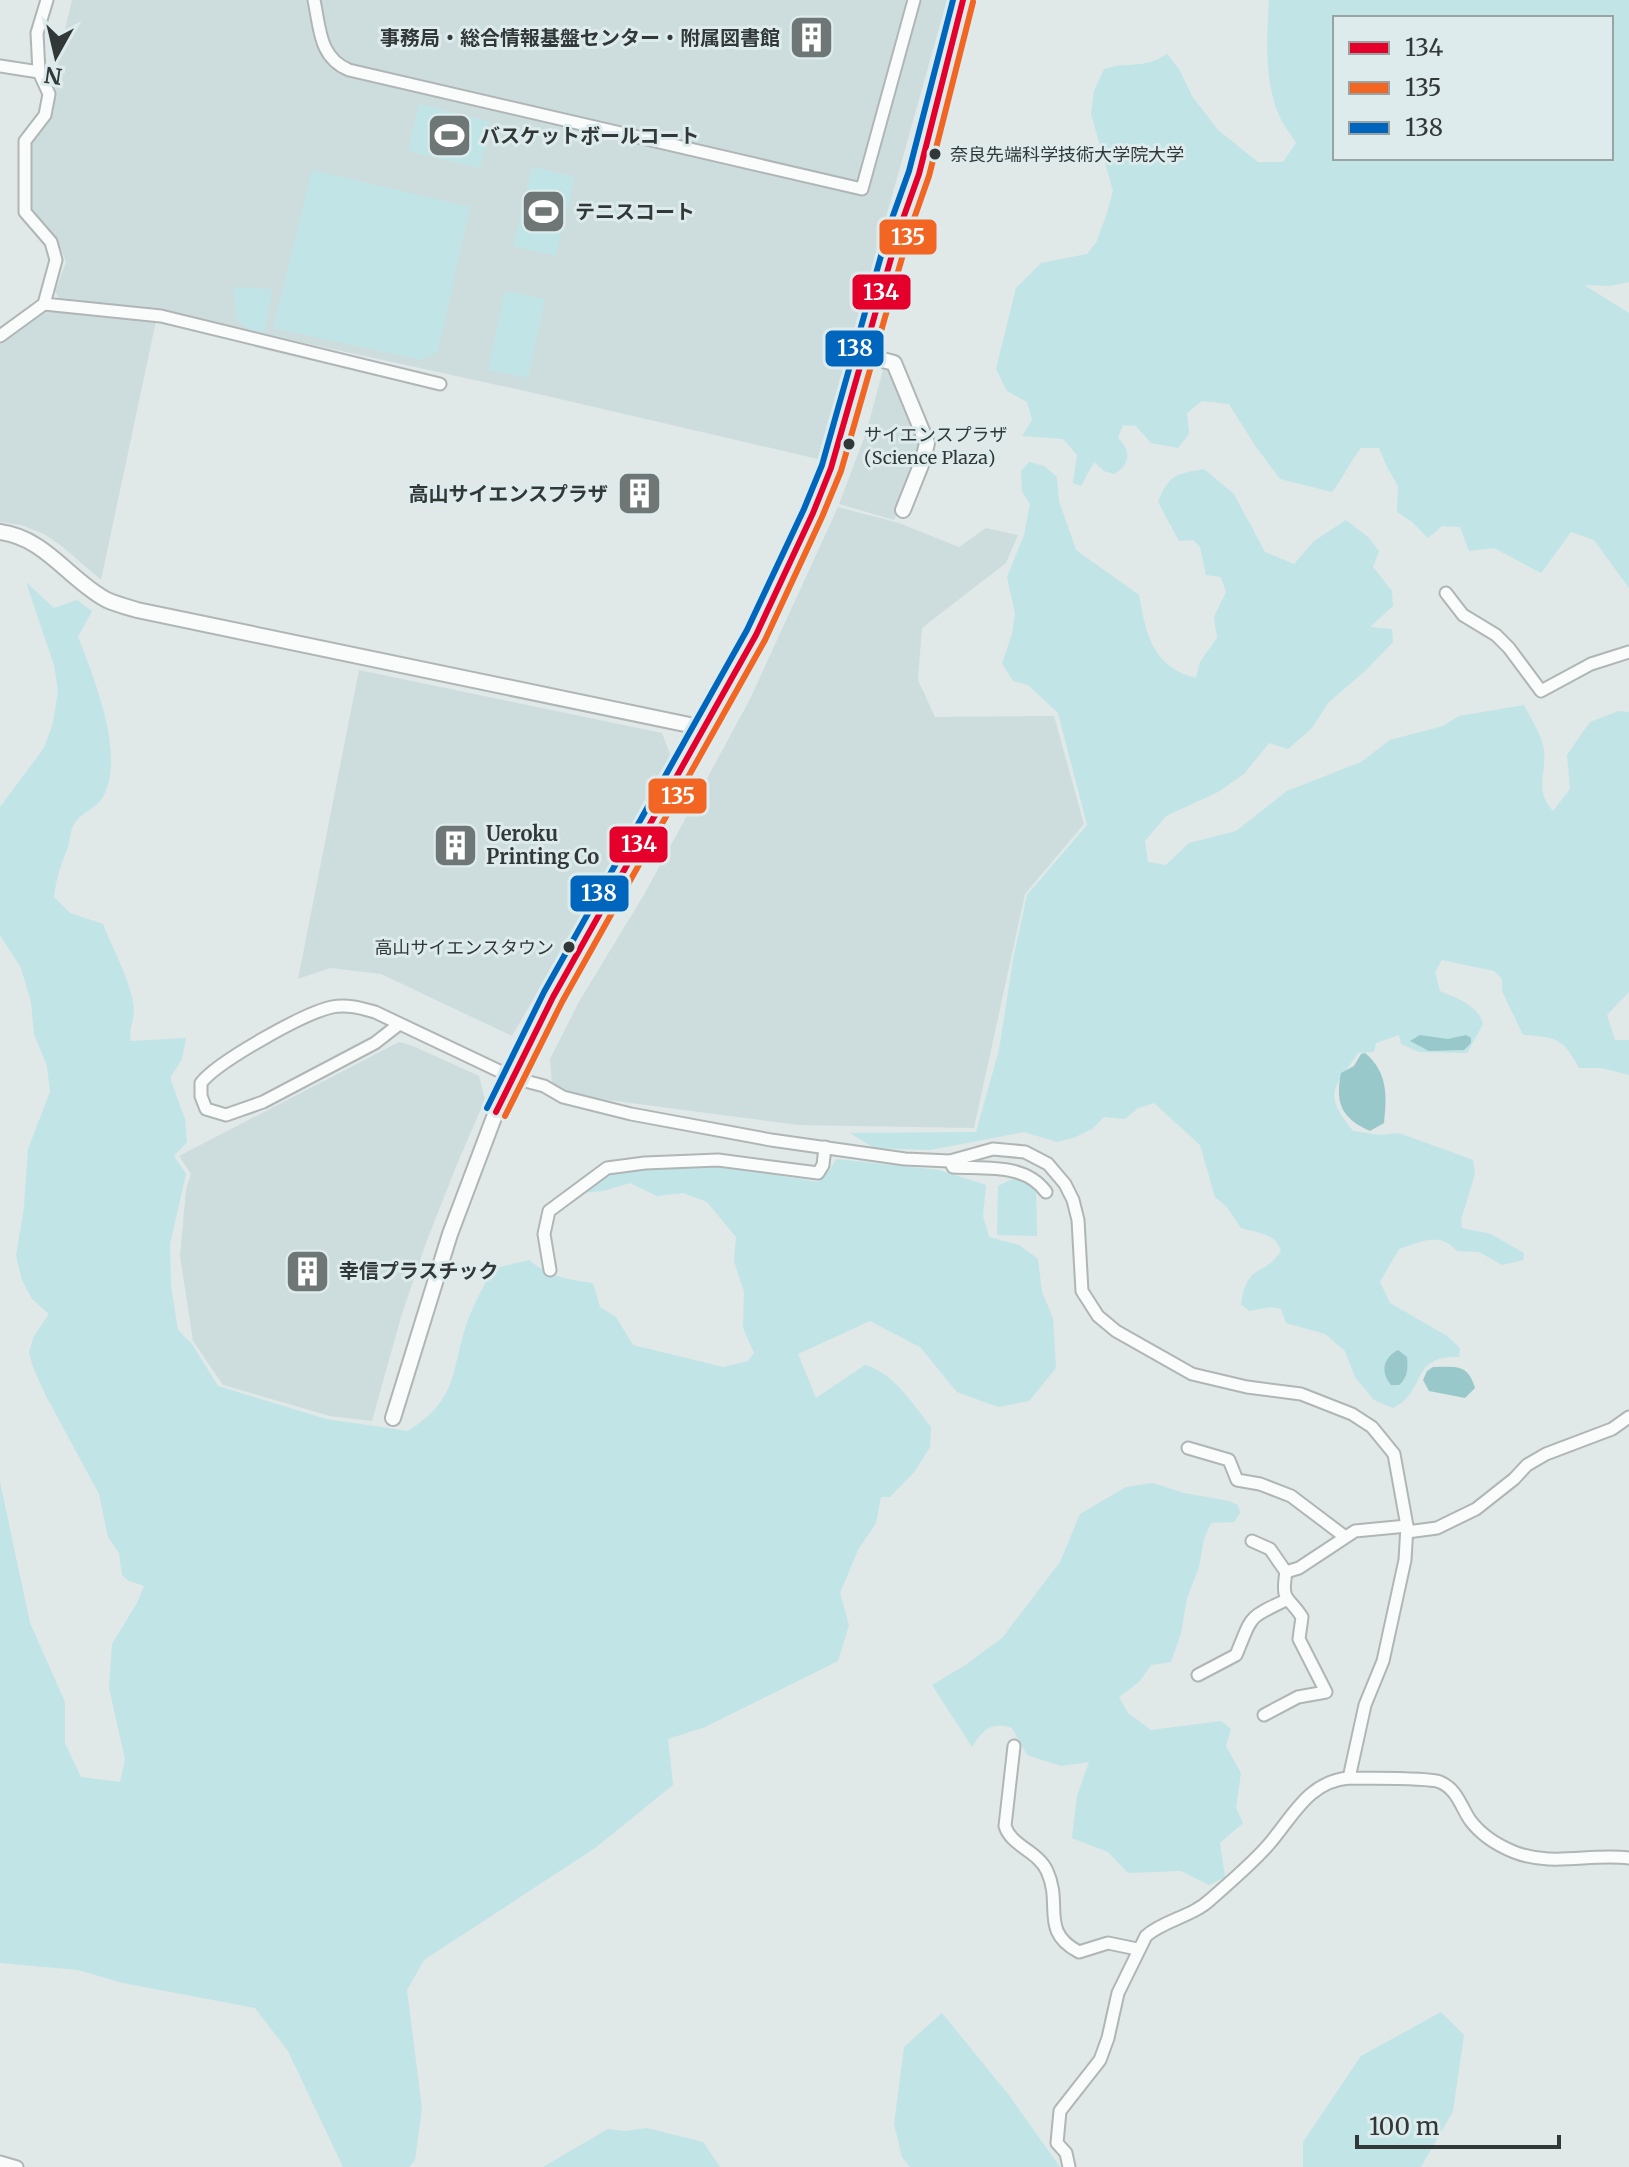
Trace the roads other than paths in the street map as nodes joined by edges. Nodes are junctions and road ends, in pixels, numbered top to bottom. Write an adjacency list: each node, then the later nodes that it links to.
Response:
1 (47, 0): 6 (street)
2 (314, 0): 3 (street)
3 (914, 0)
4 (963, 0): 9 (street)
5 (0, 66): 6 (street)
6 (39, 72): 7 (street)
7 (44, 304): 8 (street); 10 (street)
8 (0, 336)
9 (864, 355): 11 (street); 15 (street)
10 (440, 384)
11 (903, 510)
12 (0, 532): 15 (street)
13 (1446, 593): 14 (street)
14 (1629, 652)
15 (704, 728): 17 (street)
16 (398, 1025): 16 (street); 17 (street)
17 (514, 1078): 18 (street); 23 (street)
18 (825, 1147): 19 (street); 21 (street)
19 (950, 1161): 20 (street); 25 (street)
20 (1046, 1192)
21 (550, 1270)
22 (1629, 1417): 25 (street)
23 (393, 1418)
24 (1188, 1448): 26 (street)
25 (1407, 1529): 26 (street); 33 (street)
26 (1344, 1536): 28 (street)
27 (1252, 1541): 28 (street)
28 (1286, 1572): 29 (street)
29 (1286, 1600): 30 (street); 31 (street)
30 (1198, 1675)
31 (1264, 1715)
32 (1014, 1746): 35 (street)
33 (1349, 1778): 34 (street); 35 (street)
34 (1629, 1858)
35 (1137, 1949): 38 (street)
36 (0, 2162): 37 (street)
37 (17, 2167)
38 (1069, 2167)

